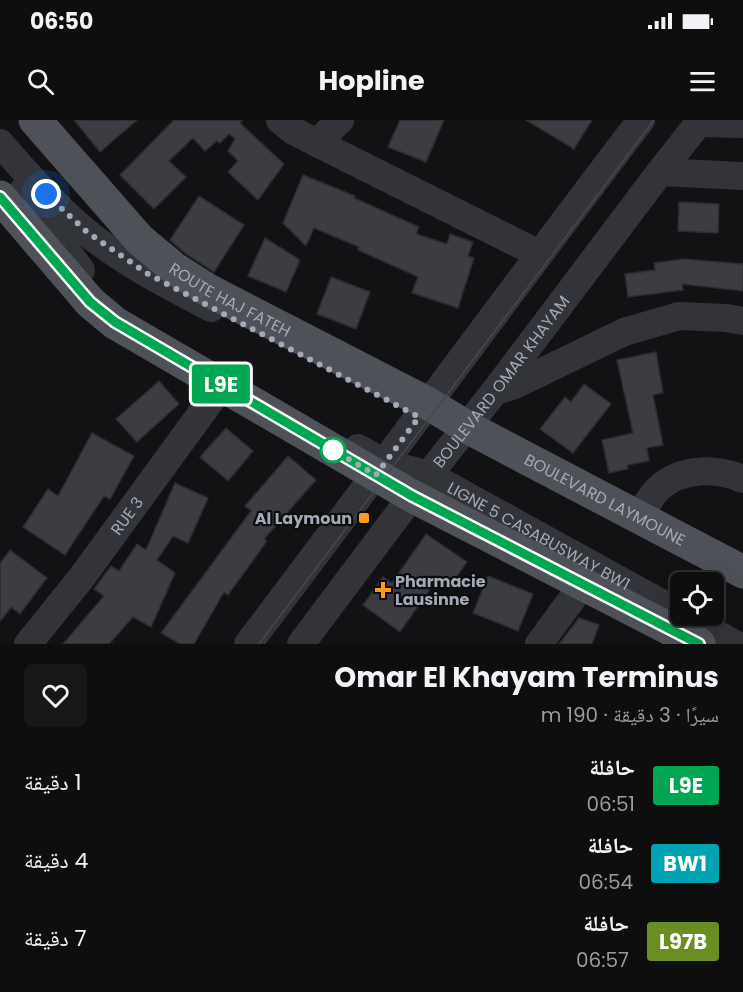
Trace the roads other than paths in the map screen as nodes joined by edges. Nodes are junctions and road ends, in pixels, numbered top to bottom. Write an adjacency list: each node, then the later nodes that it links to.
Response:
1 (35, 120): 17 (main road, ROUTE HAJ FATEH)
2 (280, 120): 8 (street)
3 (340, 120): 8 (street)
4 (641, 120): 13 (street)
5 (700, 122): 6 (street); 10 (street, BOULEVARD OMAR KHAYAM)
6 (743, 124)
7 (0, 142): 17 (street)
8 (317, 143): 13 (street)
9 (0, 165): 19 (street)
10 (660, 172): 11 (street); 16 (street, BOULEVARD OMAR KHAYAM)
11 (743, 176)
12 (0, 197): 15 (main road)
13 (539, 254): 17 (street)
14 (743, 321): 16 (street)
15 (222, 385): 19 (main road); 28 (street, RUE 3)
16 (495, 391): 18 (street, BOULEVARD OMAR KHAYAM)
17 (424, 411): 18 (main road, ROUTE HAJ FATEH); 19 (street)
18 (465, 429): 21 (street, BOULEVARD OMAR KHAYAM); 22 (main road, BOULEVARD LAYMOUNE); 24 (street)
19 (380, 469): 21 (main road); 29 (street)
20 (743, 479): 22 (street)
21 (420, 485): 25 (main road); 26 (street, LIGNE 5 CASABUSWAY BW1); 30 (street, BOULEVARD OMAR KHAYAM)
22 (639, 516): 23 (main road, BOULEVARD LAYMOUNE)
23 (743, 572)
24 (743, 579)
25 (583, 584): 31 (street); 32 (main road)
26 (670, 609)
27 (702, 626): 33 (street, LIGNE 5 CASABUSWAY BW1)
28 (28, 644)
29 (248, 644)
30 (301, 644)
31 (538, 644)
32 (699, 644)
33 (735, 644)

